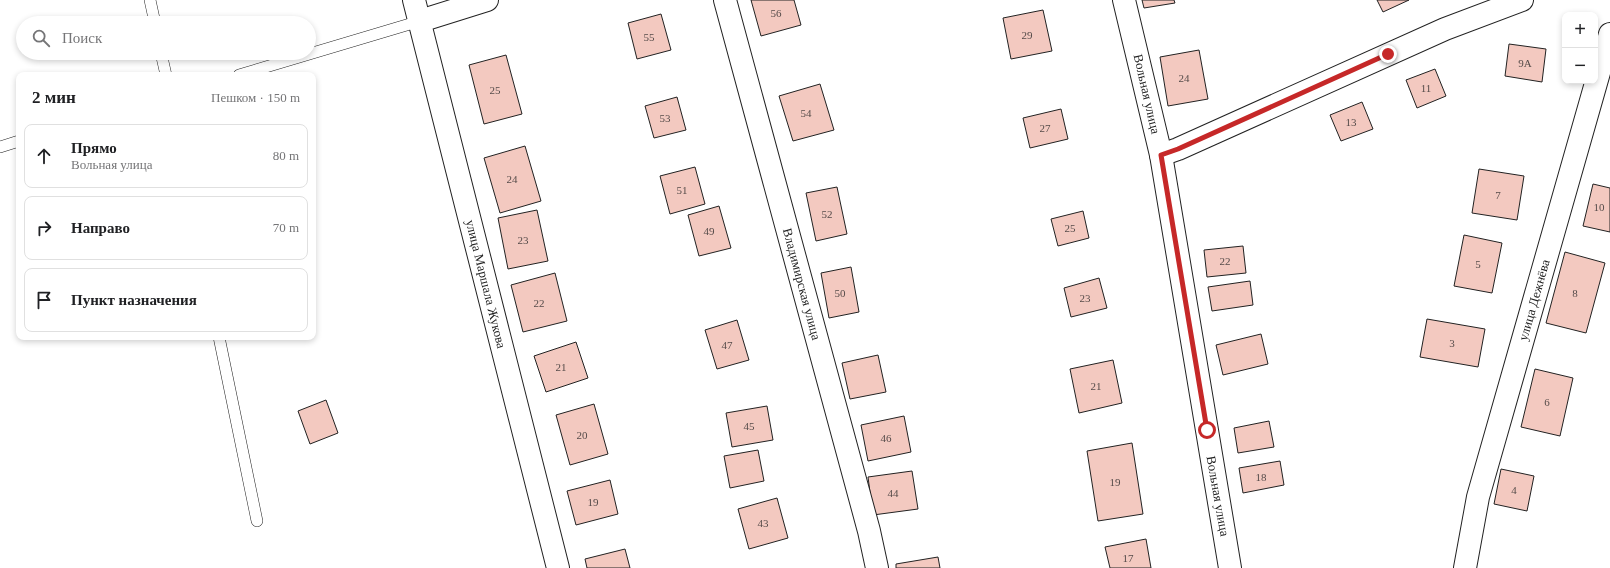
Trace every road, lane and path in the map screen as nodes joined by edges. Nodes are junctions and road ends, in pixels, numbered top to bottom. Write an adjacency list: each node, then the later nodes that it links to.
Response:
1 (150, 0): 7 (lane)
2 (414, 0): 8 (street, улица Маршала Жукова)
3 (487, 0): 8 (street)
4 (726, 0): 21 (street, Владимирская улица)
5 (1124, 0): 17 (street, Вольная улица)
6 (1522, 0): 17 (street)
7 (153, 16)
8 (420, 21): 10 (lane); 20 (street, улица Маршала Жукова)
9 (1610, 34): 23 (street, улица Дежнёва)
10 (316, 52)
11 (163, 60): 13 (lane)
12 (289, 60): 14 (lane)
13 (165, 72)
14 (249, 72)
15 (16, 142): 16 (lane)
16 (0, 147)
17 (1161, 155): 22 (street, Вольная улица)
18 (220, 340): 19 (lane)
19 (257, 521)
20 (558, 568)
21 (877, 568)
22 (1230, 568)
23 (1465, 568)

